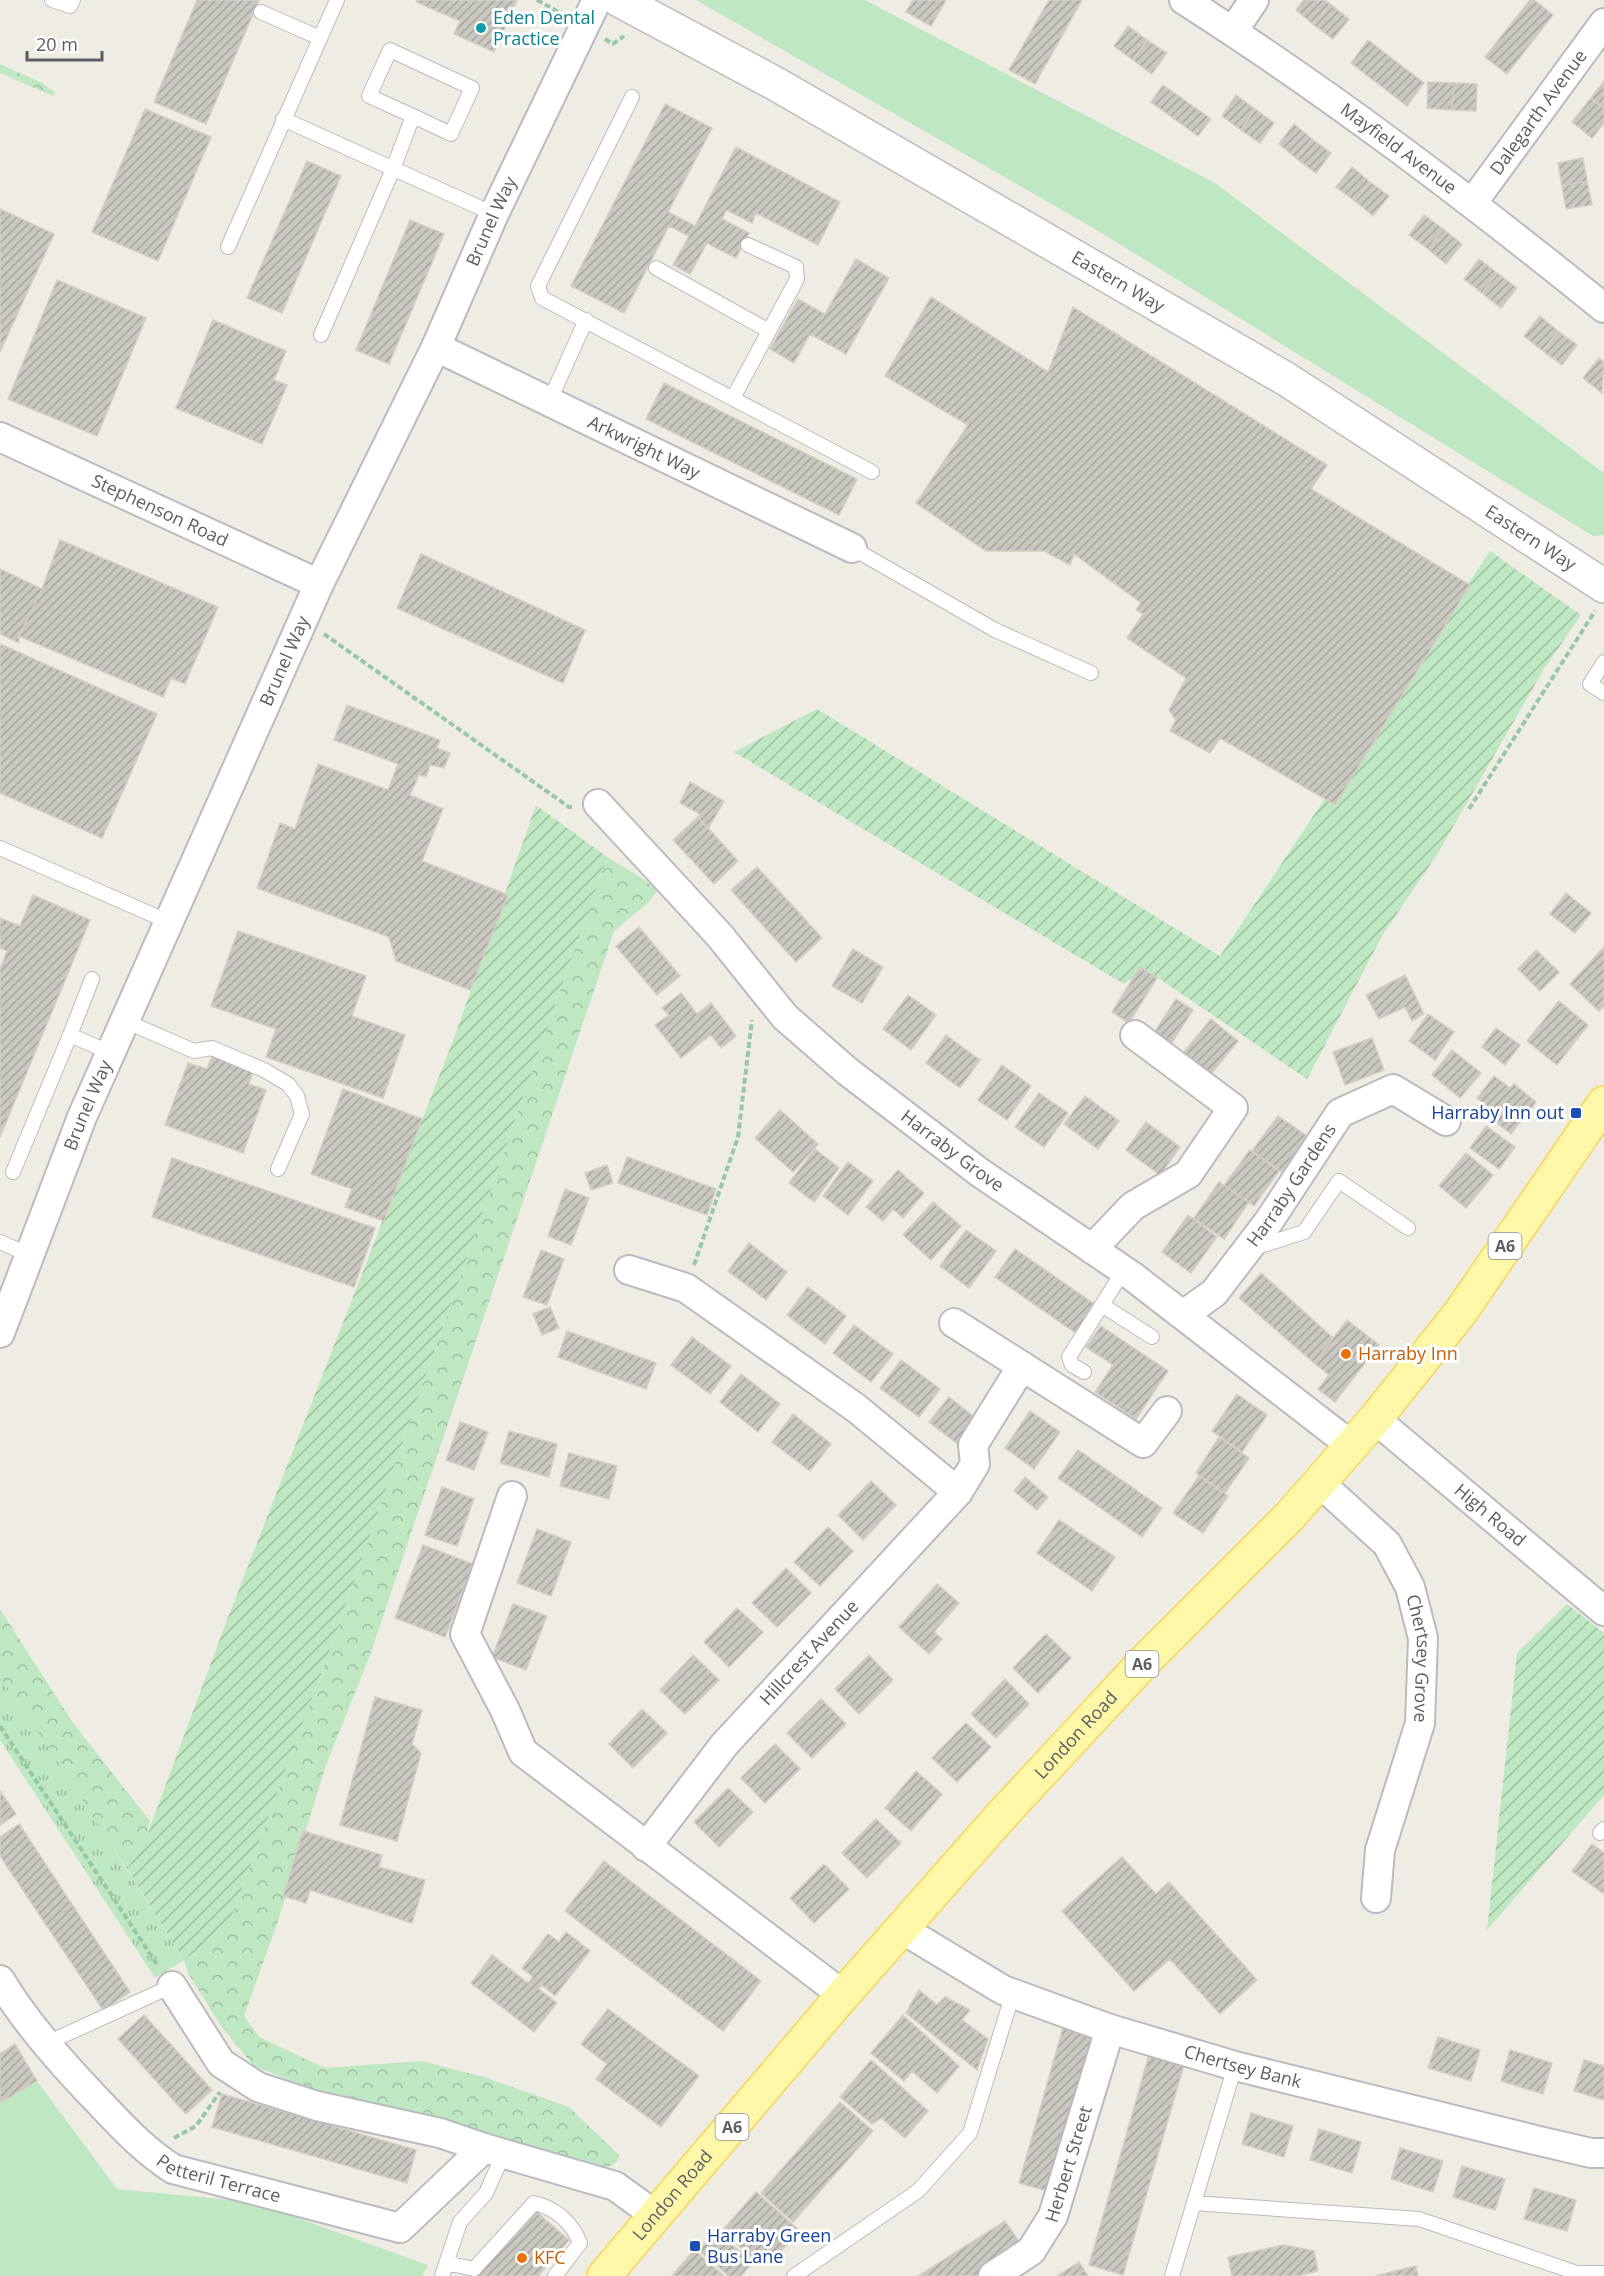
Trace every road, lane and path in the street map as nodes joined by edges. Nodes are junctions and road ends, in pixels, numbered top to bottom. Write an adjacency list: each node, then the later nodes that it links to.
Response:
1 (52, 0): 2 (lane)
2 (73, 0)
3 (337, 0): 11 (lane)
4 (597, 0): 17 (street, Brunel Way)
5 (619, 0): 32 (street, Eastern Way)
6 (1184, 0): 10 (street, Mayfield Avenue)
7 (1254, 0): 10 (street)
8 (261, 12): 11 (lane)
9 (1604, 23): 16 (street, Dalegarth Avenue)
10 (1233, 31): 16 (street, Mayfield Avenue)
11 (320, 38): 14 (lane)
12 (632, 98): 22 (lane)
13 (413, 116): 13 (lane); 15 (lane)
14 (283, 119): 15 (lane); 19 (lane)
15 (393, 169): 17 (lane); 24 (lane)
16 (1473, 202): 21 (street, Mayfield Avenue)
17 (494, 214): 25 (street, Brunel Way)
18 (748, 245): 23 (lane)
19 (228, 247)
20 (657, 268): 23 (lane)
21 (1604, 308)
22 (586, 320): 26 (lane); 27 (lane)
23 (769, 331): 26 (lane)
24 (321, 334)
25 (436, 347): 27 (street, Arkwright Way); 31 (street, Brunel Way)
26 (733, 398): 29 (lane)
27 (549, 402): 30 (street, Arkwright Way)
28 (0, 437): 31 (street, Stephenson Road)
29 (872, 472)
30 (852, 548): 35 (lane)
31 (319, 585): 33 (street, Brunel Way)
32 (1601, 596): 38 (path)
33 (304, 620): 37 (path); 40 (street, Brunel Way)
34 (1604, 663): 36 (lane)
35 (1091, 673)
36 (1604, 693)
37 (598, 804): 42 (street, Harraby Grove)
38 (1469, 809)
39 (0, 848): 40 (lane)
40 (169, 922): 43 (street, Brunel Way)
41 (92, 979): 44 (lane)
42 (757, 981): 53 (street, Harraby Grove); 58 (path)
43 (125, 1021): 46 (street, Brunel Way); 49 (lane)
44 (70, 1035): 46 (lane); 50 (lane)
45 (1135, 1035): 53 (street)
46 (111, 1053): 55 (street, Brunel Way)
47 (1600, 1114): 67 (main road, London Road / A6)
48 (1446, 1121): 54 (street, Harraby Gardens)
49 (278, 1169)
50 (13, 1172)
51 (1408, 1228): 54 (lane)
52 (0, 1242): 55 (lane)
53 (1092, 1249): 57 (street, Harraby Grove)
54 (1247, 1250): 60 (street, Harraby Gardens)
55 (30, 1255): 62 (street, Brunel Way)
56 (629, 1270): 58 (street)
57 (1124, 1270): 59 (lane); 60 (street, Harraby Grove)
58 (686, 1288): 70 (street)
59 (1102, 1305): 63 (lane); 65 (lane)
60 (1183, 1315): 68 (street, Harraby Grove)
61 (954, 1323): 64 (street)
62 (0, 1333)
63 (1152, 1337)
64 (1022, 1366): 66 (street); 70 (street, Hillcrest Avenue)
65 (1084, 1372)
66 (1167, 1411)
67 (1375, 1419): 68 (main road, London Road / A6); 72 (street, High Road)
68 (1352, 1446): 69 (main road, London Road / A6)
69 (1320, 1483): 75 (street, Chertsey Grove); 76 (main road, London Road / A6)
70 (958, 1492): 74 (street, Hillcrest Avenue)
71 (512, 1496): 74 (street)
72 (1604, 1611)
73 (0, 1726): 78 (path)
74 (646, 1847): 80 (street)
75 (1376, 1898)
76 (902, 1929): 79 (street, Chertsey Bank); 80 (main road, London Road / A6)
77 (0, 1980): 82 (street, Petteril Terrace)
78 (172, 1986): 82 (lane); 83 (street)
79 (1013, 1994): 81 (street, Chertsey Bank); 94 (lane)
80 (843, 1995): 89 (main road, London Road / A6)
81 (1110, 2029): 84 (street, Chertsey Bank); 95 (street, Herbert Street)
82 (46, 2043): 86 (street, Petteril Terrace)
83 (221, 2063): 85 (street); 86 (path)
84 (1235, 2066): 87 (street, Chertsey Bank); 88 (lane)
85 (494, 2150): 86 (street, Petteril Terrace); 89 (street); 90 (lane)
86 (146, 2152)
87 (1604, 2153)
88 (1194, 2203): 91 (lane); 96 (lane)
89 (655, 2215): 93 (main road, London Road / A6)
90 (444, 2270): 92 (lane)
91 (1604, 2273)
92 (555, 2276)
93 (604, 2276)
94 (794, 2276)
95 (993, 2276)
96 (1172, 2276)

